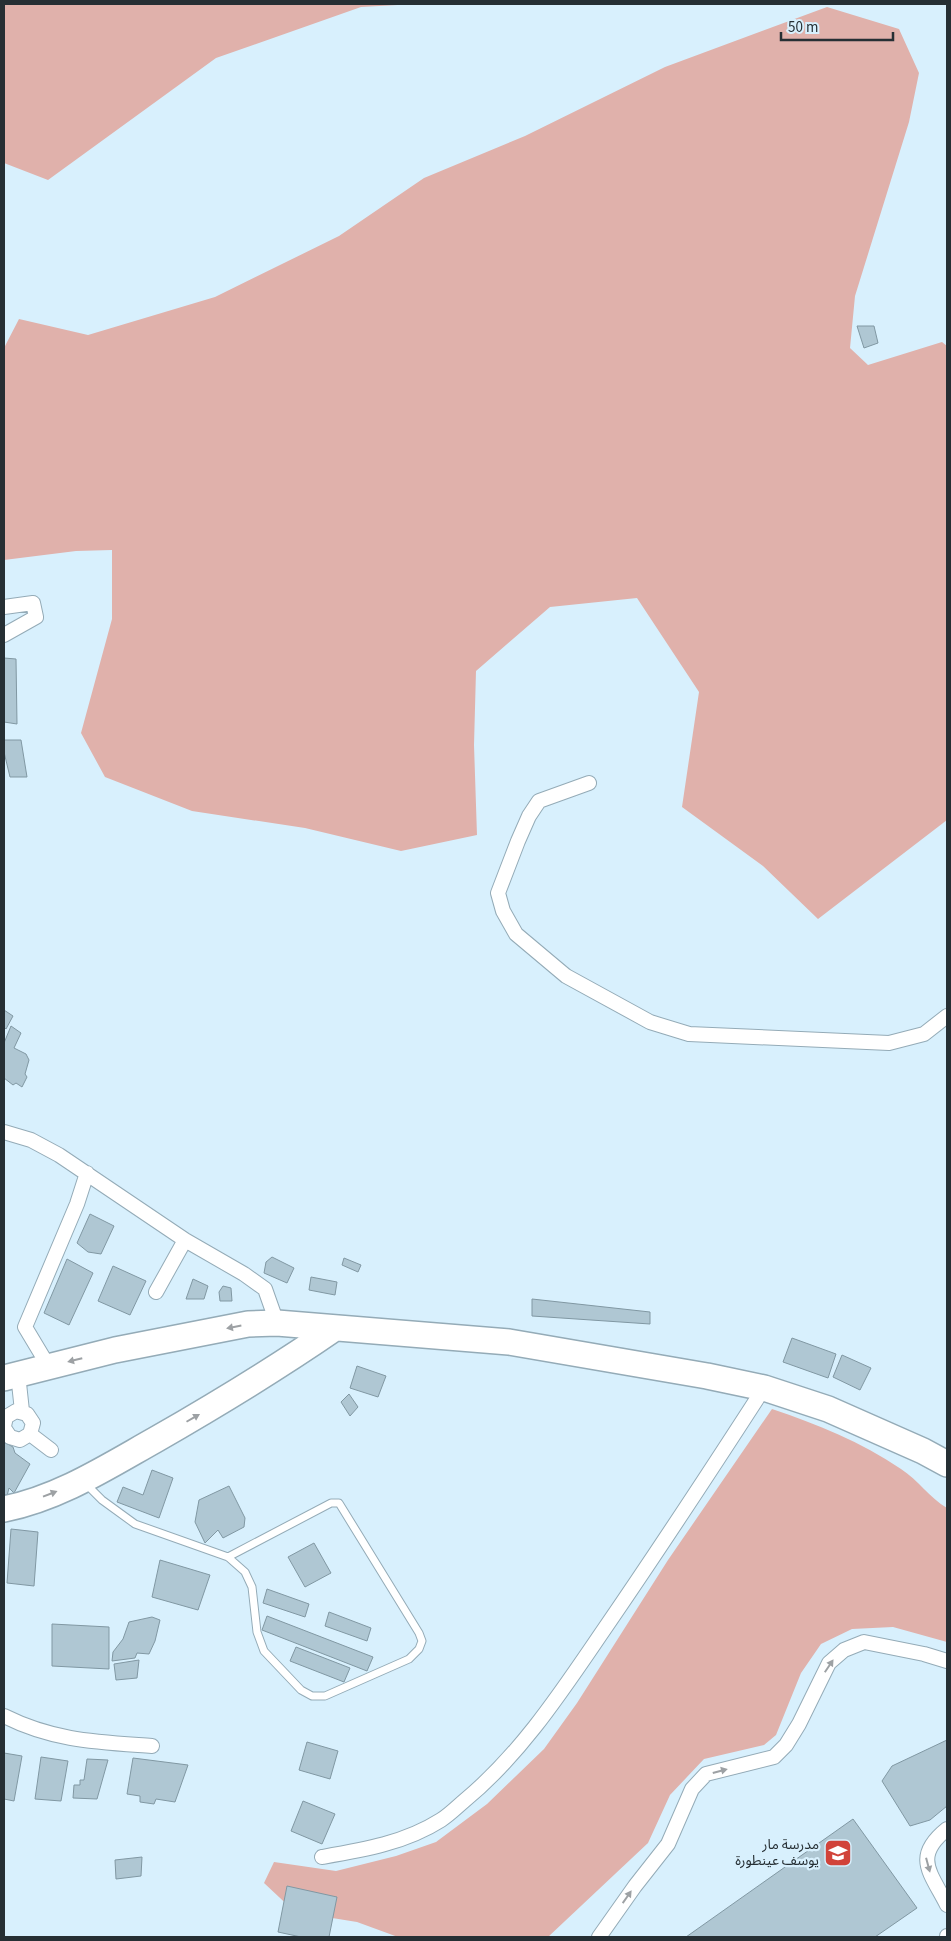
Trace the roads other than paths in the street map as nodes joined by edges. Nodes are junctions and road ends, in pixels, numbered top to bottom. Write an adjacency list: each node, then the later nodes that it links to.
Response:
1 (4, 607): 2 (street)
2 (4, 635)
3 (589, 783): 4 (street)
4 (947, 1016)
5 (4, 1132): 6 (street)
6 (87, 1173): 7 (street); 12 (street)
7 (184, 1240): 8 (street); 9 (street)
8 (156, 1292)
9 (277, 1323): 10 (highway); 11 (highway); 12 (highway, one-way to 12)
10 (335, 1328): 11 (highway); 14 (highway)
11 (282, 1364): 20 (highway, one-way to 11)
12 (49, 1367): 13 (highway)
13 (11, 1376): 15 (street)
14 (764, 1388): 19 (highway); 27 (street)
15 (22, 1411): 16 (street); 17 (street)
16 (4, 1427): 17 (street)
17 (30, 1434): 18 (street)
18 (52, 1450)
19 (947, 1464)
20 (83, 1482): 21 (highway, one-way to 20); 22 (lane)
21 (4, 1509)
22 (228, 1557): 22 (lane)
23 (947, 1662): 29 (street, one-way to 23)
24 (4, 1716): 25 (street)
25 (152, 1746)
26 (947, 1829): 28 (street, one-way to 28)
27 (322, 1857)
28 (947, 1905)
29 (599, 1937)

